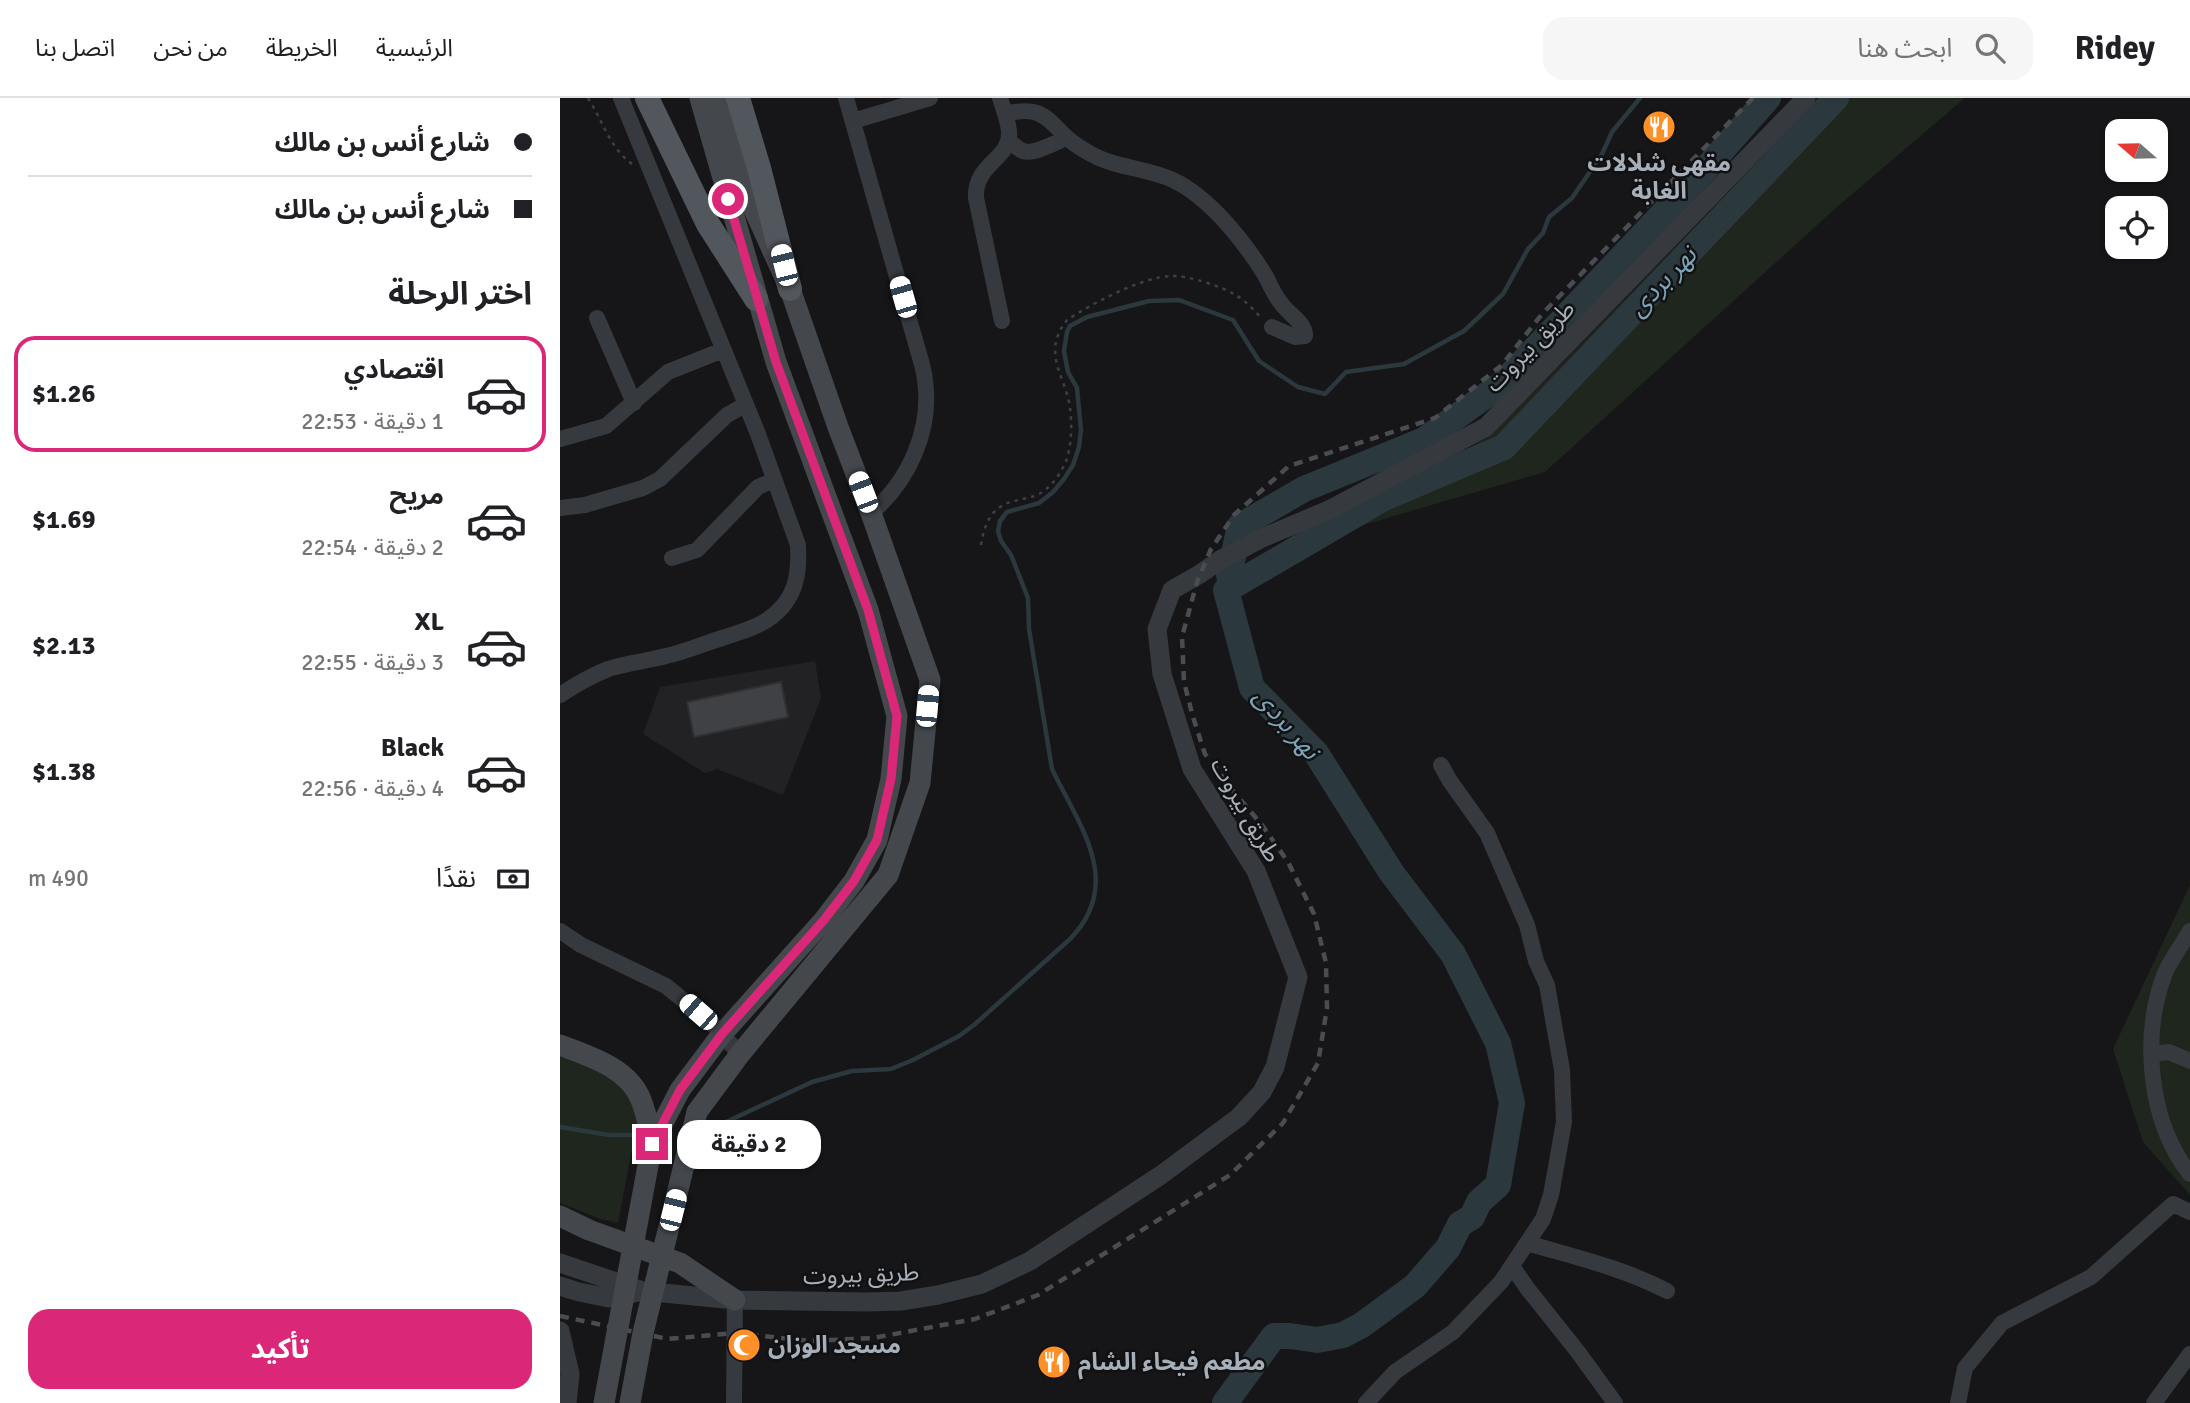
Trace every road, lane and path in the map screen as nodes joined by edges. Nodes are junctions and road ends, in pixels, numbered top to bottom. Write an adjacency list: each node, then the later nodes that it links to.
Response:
1 (588, 98): 15 (path)
2 (621, 98): 15 (street)
3 (647, 98): 17 (main road)
4 (700, 98): 17 (main road)
5 (718, 98): 16 (main road)
6 (738, 98): 16 (main road)
7 (846, 98): 12 (street)
8 (930, 98): 12 (street)
9 (1000, 98): 11 (street)
10 (1806, 98): 49 (street, طريق بيروت)
11 (1005, 114): 13 (street); 14 (street)
12 (853, 121): 27 (street)
13 (1066, 138): 14 (street); 20 (street)
14 (1009, 141): 19 (street)
15 (654, 176): 21 (street)
16 (790, 289): 27 (main road)
17 (756, 299): 34 (main road)
18 (597, 318): 22 (street)
19 (1002, 321)
20 (1272, 327): 28 (path)
21 (723, 350): 22 (street); 23 (street)
22 (634, 403): 24 (street)
23 (745, 405): 25 (street); 26 (street)
24 (560, 439)
25 (774, 480): 29 (street); 30 (street)
26 (560, 508)
27 (872, 513): 37 (main road)
28 (981, 545)
29 (672, 558)
30 (560, 695)
31 (1441, 765): 43 (street)
32 (560, 931): 34 (street)
33 (2190, 931): 36 (street)
34 (722, 1034): 37 (street); 39 (main road)
35 (560, 1045): 39 (main road)
36 (2153, 1054): 38 (street); 40 (street)
37 (740, 1055): 55 (main road, bridge)
38 (2190, 1061)
39 (652, 1144): 54 (main road, bridge)
40 (2190, 1174)
41 (2190, 1212): 59 (street)
42 (560, 1216): 49 (main road)
43 (1527, 1243): 45 (street); 48 (street)
44 (560, 1263): 47 (street, طريق بيروت)
45 (1512, 1266): 57 (street); 58 (street)
46 (560, 1286): 47 (street)
47 (643, 1291): 49 (street, طريق بيروت)
48 (1667, 1292)
49 (735, 1300): 56 (street)
50 (560, 1331): 53 (street)
51 (2190, 1354): 52 (street)
52 (2159, 1396): 60 (street)
53 (567, 1403)
54 (604, 1403)
55 (630, 1403)
56 (734, 1403)
57 (1366, 1403)
58 (1615, 1403)
59 (1958, 1403)
60 (2143, 1403)

